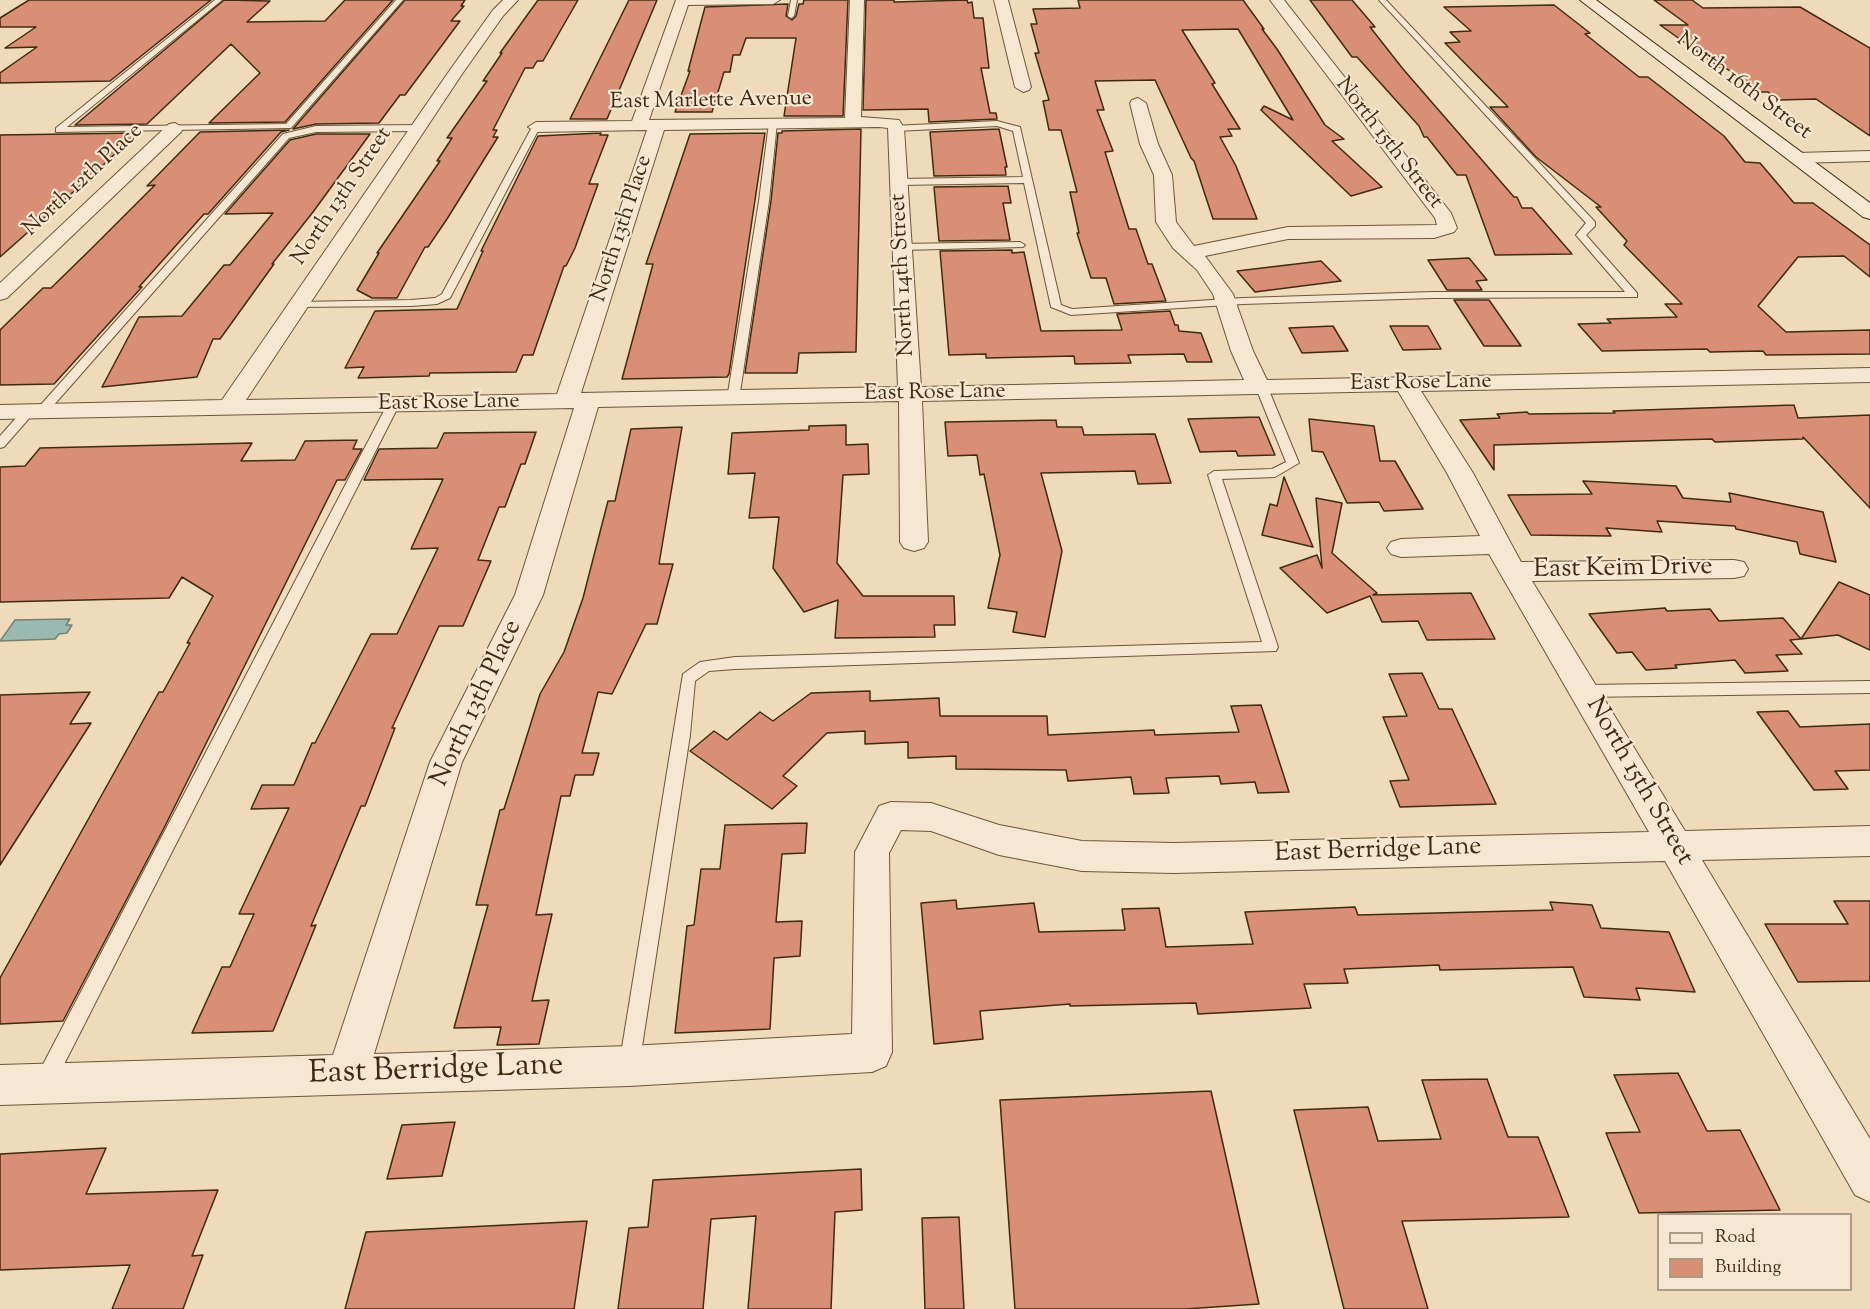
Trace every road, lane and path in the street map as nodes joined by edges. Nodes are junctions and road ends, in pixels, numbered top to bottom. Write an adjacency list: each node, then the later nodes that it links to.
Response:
1 (219, 0): 20 (lane)
2 (400, 0): 20 (lane)
3 (773, 0): 10 (street)
4 (794, 0): 12 (lane)
5 (857, 0): 15 (street)
6 (1001, 0): 13 (street)
7 (1277, 0): 29 (street, North 15th Street)
8 (1382, 0): 31 (lane)
9 (1587, 0): 23 (main road, North 16th Street)
10 (683, 1): 17 (street, North 13th Place)
11 (498, 6): 21 (street, North 13th Street)
12 (791, 16)
13 (1023, 87)
14 (1138, 103): 29 (street)
15 (853, 122): 16 (street, East Marlette Avenue); 18 (street, East Marlette Avenue)
16 (773, 123): 17 (street, East Marlette Avenue); 37 (lane)
17 (648, 125): 19 (street, East Marlette Avenue); 38 (street, North 13th Place)
18 (891, 125): 24 (lane); 25 (street, North 14th Street)
19 (536, 127): 32 (lane)
20 (175, 128): 30 (street, North 12th Place)
21 (419, 128): 32 (street, North 13th Street); 42 (lane)
22 (1870, 156): 23 (street)
23 (1797, 158): 26 (main road, North 16th Street)
24 (1028, 180): 25 (lane); 31 (lane)
25 (899, 182): 28 (street, North 14th Street)
26 (1870, 213)
27 (1020, 245): 28 (lane)
28 (902, 247): 36 (street, North 14th Street)
29 (1191, 253): 31 (street)
30 (0, 294)
31 (1226, 302): 35 (street)
32 (298, 305): 40 (street, North 13th Street)
33 (1870, 375): 34 (street, East Rose Lane)
34 (1406, 385): 35 (street, East Rose Lane); 46 (street, North 15th Street)
35 (1261, 388): 36 (street, East Rose Lane); 52 (lane)
36 (910, 395): 37 (street, East Rose Lane); 44 (street, North 14th Street)
37 (733, 399): 38 (street, East Rose Lane)
38 (577, 402): 39 (street, East Rose Lane); 53 (street, North 13th Place)
39 (393, 405): 40 (street, East Rose Lane); 54 (lane)
40 (229, 408): 42 (street, East Rose Lane)
41 (0, 412): 42 (street, East Rose Lane)
42 (34, 412): 43 (lane)
43 (0, 444)
44 (914, 542)
45 (1401, 548): 46 (street, East Keim Drive)
46 (1505, 558): 47 (street, East Keim Drive); 49 (street, North 15th Street)
47 (1734, 569)
48 (1870, 687): 49 (lane)
49 (1585, 692): 51 (street, North 15th Street)
50 (1870, 841): 51 (street, East Berridge Lane)
51 (1674, 844): 52 (street, East Berridge Lane); 56 (street, North 15th Street)
52 (629, 1066): 53 (street, East Berridge Lane)
53 (347, 1075): 54 (street, East Berridge Lane)
54 (43, 1083): 55 (street, East Berridge Lane)
55 (0, 1085)
56 (1870, 1180)

